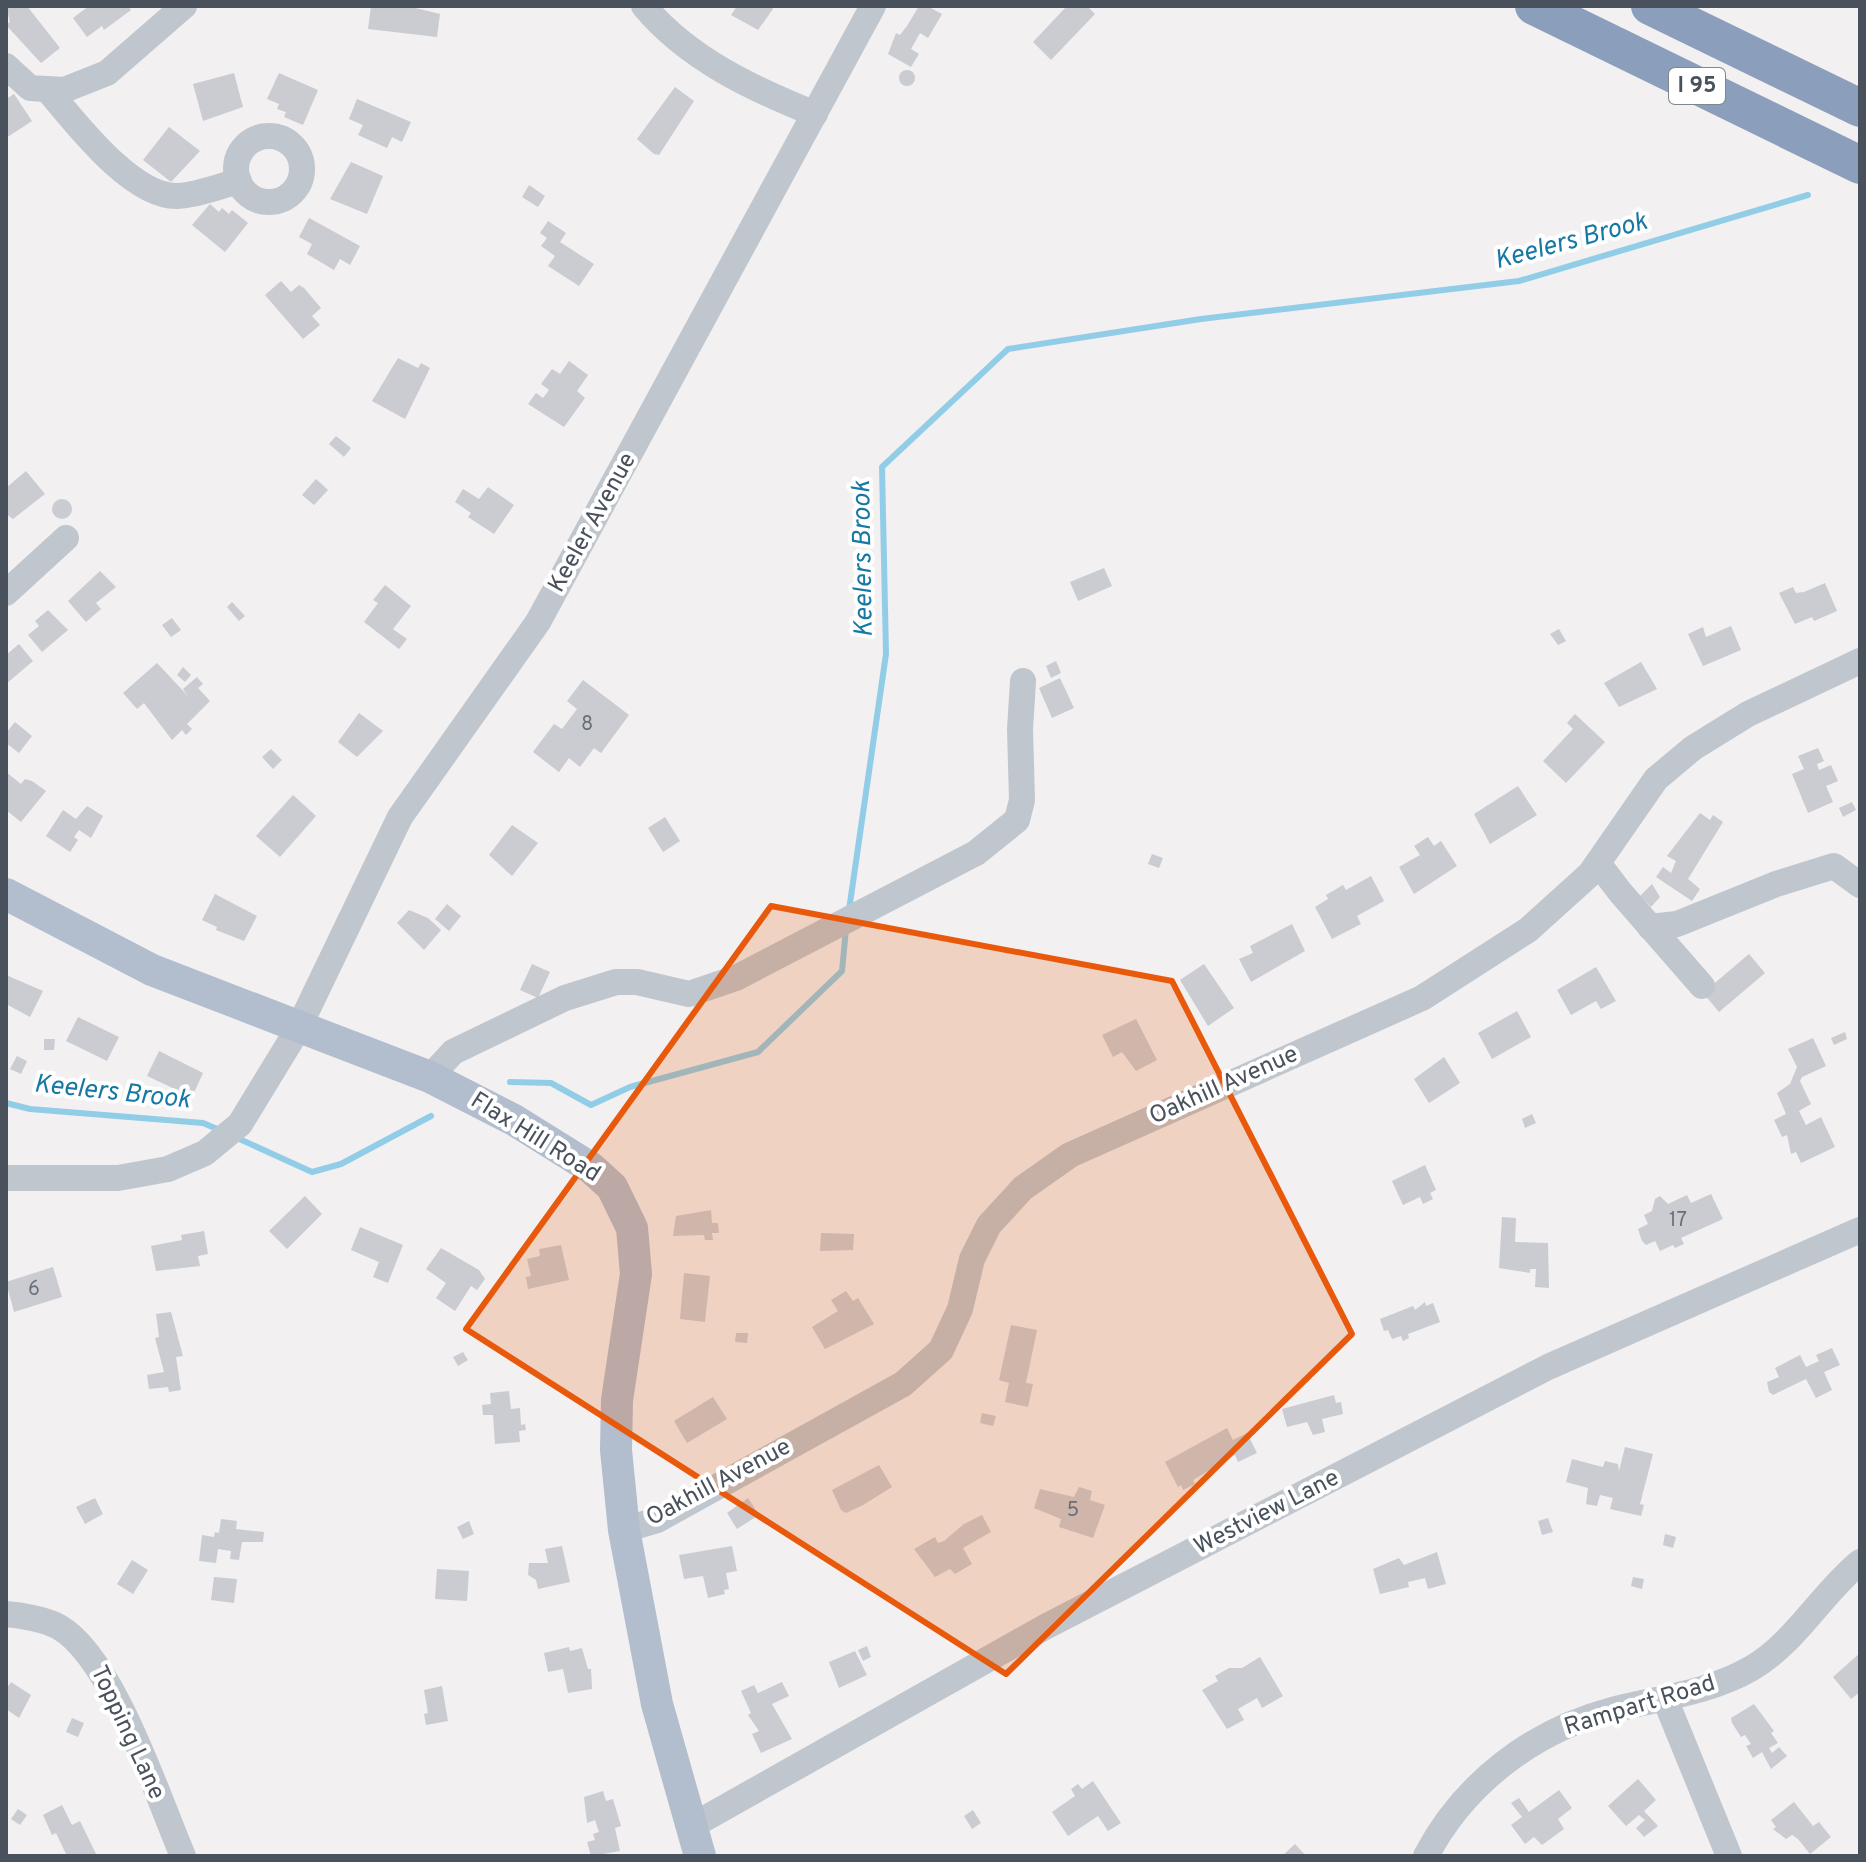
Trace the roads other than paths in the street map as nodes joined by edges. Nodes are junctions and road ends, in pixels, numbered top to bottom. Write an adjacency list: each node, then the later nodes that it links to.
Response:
1 (184, 6): 7 (street)
2 (644, 6): 9 (street)
3 (873, 6): 9 (street, Keeler Avenue)
4 (1534, 6): 10 (highway, I 95)
5 (1650, 6): 8 (highway, I 95)
6 (6, 66): 7 (street)
7 (47, 89): 11 (street)
8 (1860, 108)
9 (815, 114): 21 (street, Keeler Avenue)
10 (1860, 165)
11 (239, 181)
12 (66, 538): 13 (street)
13 (6, 593)
14 (1860, 661): 16 (street, Oakhill Avenue)
15 (1023, 681): 22 (street)
16 (1598, 863): 19 (street); 25 (street, Oakhill Avenue)
17 (1860, 885): 19 (street)
18 (6, 894): 21 (main road, Flax Hill Road)
19 (1650, 927): 20 (street)
20 (1702, 986)
21 (298, 1029): 22 (main road, Flax Hill Road); 23 (street, Keeler Avenue)
22 (430, 1077): 25 (main road, Flax Hill Road)
23 (6, 1178)
24 (1860, 1230): 29 (street, Westview Lane)
25 (624, 1530): 29 (main road, Flax Hill Road)
26 (1860, 1562): 28 (street, Rampart Road)
27 (6, 1614): 30 (street, Topping Lane)
28 (1665, 1699): 31 (street, Rampart Road); 32 (street)
29 (695, 1841)
30 (183, 1856)
31 (1426, 1856)
32 (1729, 1856)

